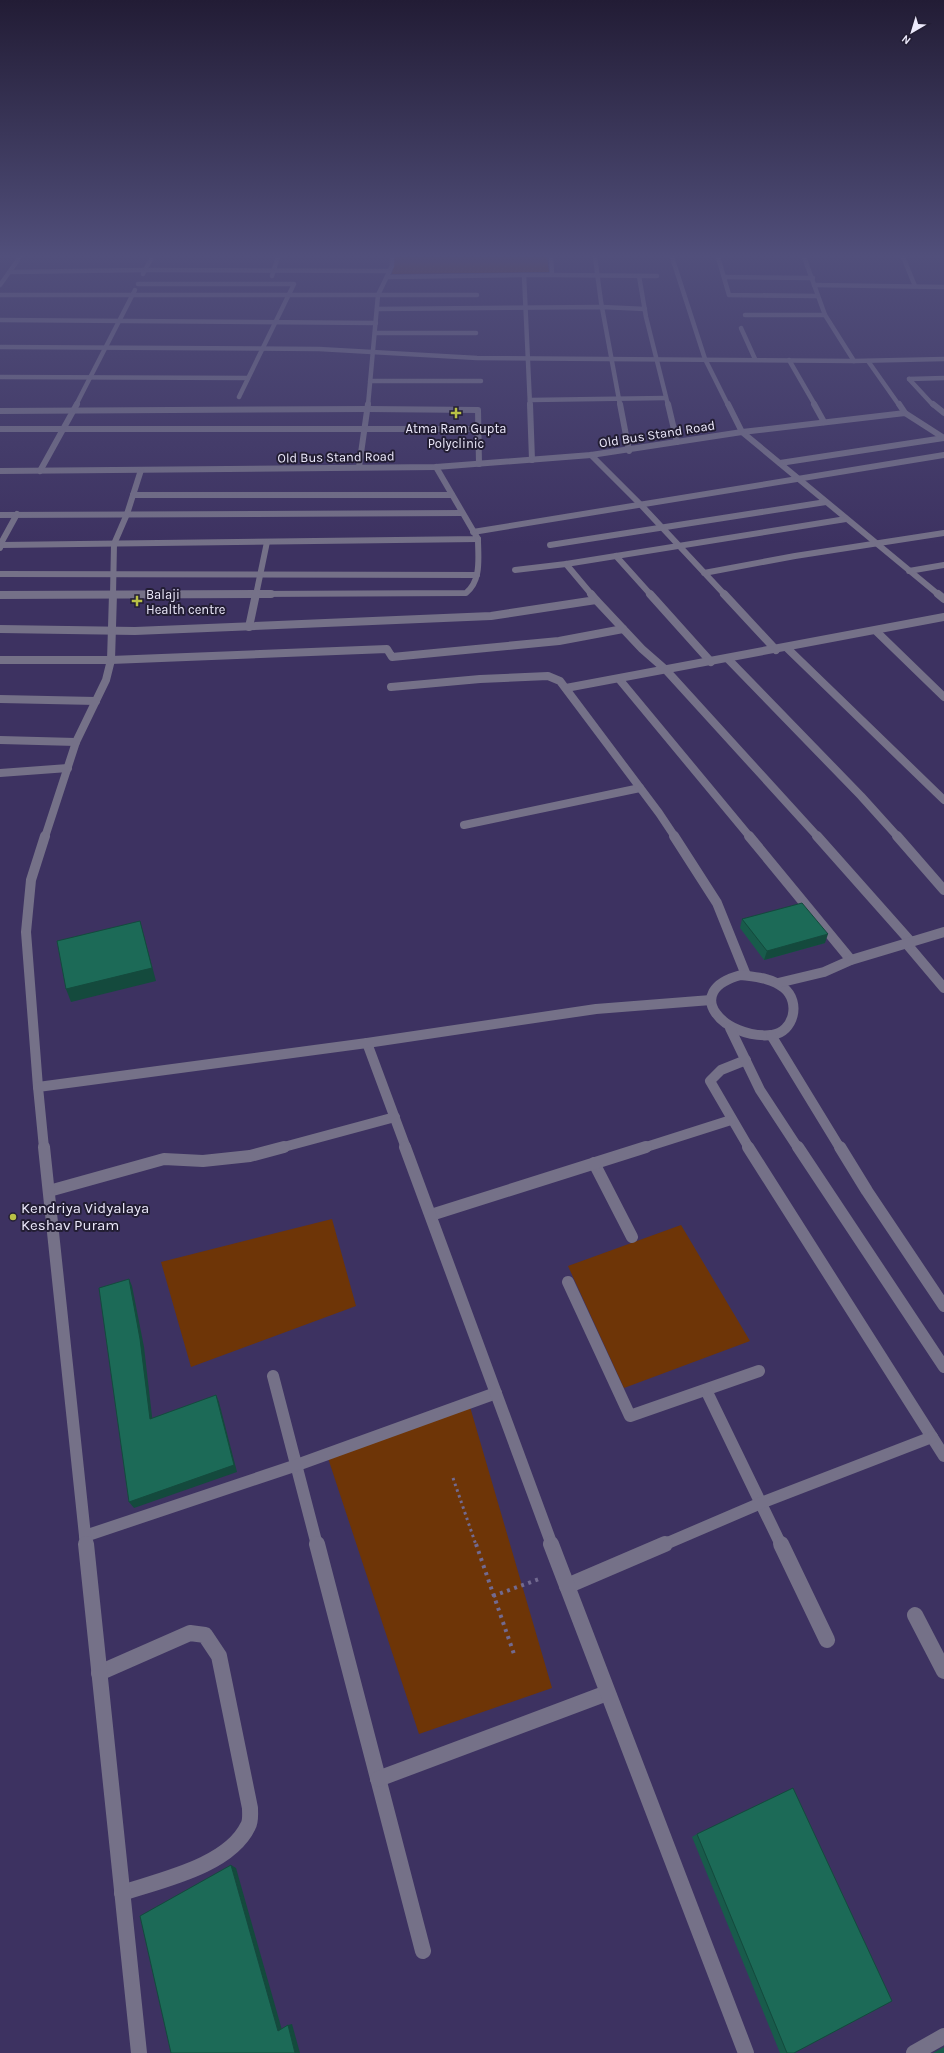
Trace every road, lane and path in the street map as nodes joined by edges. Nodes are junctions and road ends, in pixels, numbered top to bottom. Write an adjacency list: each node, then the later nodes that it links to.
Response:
1 (373, 352): 24 (street)
2 (103, 353): 21 (street)
3 (260, 353): 22 (street)
4 (387, 353): 11 (street)
5 (527, 353): 11 (street)
6 (610, 353): 12 (street)
7 (656, 353): 13 (street)
8 (703, 353): 14 (street)
9 (752, 353): 15 (street)
10 (849, 353): 19 (street)
11 (527, 358): 12 (street); 29 (street)
12 (611, 358): 13 (street); 27 (street)
13 (657, 358): 14 (street); 28 (street)
14 (705, 359): 15 (street); 40 (street)
15 (755, 359): 16 (street)
16 (789, 360): 19 (street); 35 (street)
17 (868, 360): 18 (street); 19 (street); 33 (street)
18 (944, 360)
19 (854, 361)
20 (0, 377): 21 (street)
21 (90, 378): 22 (street); 32 (street)
22 (248, 378): 26 (street)
23 (944, 378): 34 (street)
24 (370, 381): 25 (street); 30 (street)
25 (481, 381)
26 (239, 397)
27 (618, 398): 28 (street); 29 (street); 43 (street)
28 (665, 398): 42 (street)
29 (530, 400): 46 (street)
30 (368, 409): 32 (street); 38 (street); 39 (street)
31 (0, 411): 32 (street)
32 (73, 411): 37 (street)
33 (905, 413): 35 (street, Old Bus Stand Road); 41 (street)
34 (944, 413)
35 (824, 422): 40 (street, Old Bus Stand Road)
36 (0, 429): 37 (street)
37 (64, 429): 38 (street); 53 (street)
38 (364, 429): 39 (street); 50 (street)
39 (479, 430): 48 (street)
40 (742, 432): 42 (street, Old Bus Stand Road); 47 (street)
41 (944, 438): 47 (street)
42 (677, 442): 43 (street, Old Bus Stand Road)
43 (629, 450): 44 (street, Old Bus Stand Road)
44 (591, 455): 46 (street, Old Bus Stand Road); 58 (street)
45 (944, 455): 54 (street)
46 (532, 460): 48 (street, Old Bus Stand Road)
47 (780, 463): 54 (street)
48 (480, 464): 49 (street, Old Bus Stand Road)
49 (436, 467): 50 (street, Old Bus Stand Road); 56 (street)
50 (359, 468): 51 (street, Old Bus Stand Road)
51 (141, 470): 53 (street, Old Bus Stand Road); 55 (street)
52 (0, 471): 53 (street, Old Bus Stand Road)
53 (40, 471)
54 (799, 479): 57 (street); 58 (street)
55 (133, 495): 56 (street); 61 (street)
56 (452, 495): 59 (street)
57 (826, 502): 63 (street); 64 (street)
58 (642, 506): 64 (street); 65 (street)
59 (462, 513): 61 (street); 65 (street)
60 (17, 514): 61 (street); 62 (street); 72 (street)
61 (127, 514): 70 (street)
62 (0, 515)
63 (846, 519): 69 (street); 73 (street)
64 (662, 527): 71 (street); 73 (street)
65 (474, 532): 67 (street)
66 (944, 533): 69 (street)
67 (478, 539): 68 (street); 83 (street)
68 (267, 542): 70 (street); 82 (street)
69 (874, 543): 78 (street); 79 (street)
70 (114, 544): 72 (street); 81 (street)
71 (550, 545)
72 (0, 546)
73 (679, 546): 74 (street); 79 (street)
74 (616, 556): 75 (street); 100 (street)
75 (566, 564): 77 (street); 88 (street)
76 (944, 565): 78 (street)
77 (515, 570)
78 (909, 571): 87 (street)
79 (704, 572): 96 (street)
80 (0, 574): 81 (street)
81 (114, 575): 82 (street); 86 (street)
82 (260, 575): 83 (street); 84 (street)
83 (477, 575): 84 (street)
84 (256, 594): 86 (street); 90 (street)
85 (0, 595): 86 (street)
86 (114, 595): 93 (street)
87 (944, 599)
88 (596, 600): 90 (street); 92 (street)
89 (944, 617): 94 (street)
90 (249, 626): 93 (street)
91 (0, 628): 93 (street)
92 (623, 629): 99 (street); 101 (street)
93 (112, 631): 99 (street)
94 (876, 631): 95 (street); 105 (street)
95 (787, 648): 96 (street); 113 (street)
96 (776, 650): 97 (street)
97 (728, 659): 100 (street); 115 (street)
98 (0, 660): 99 (street)
99 (111, 660): 107 (street)
100 (711, 662): 101 (street)
101 (666, 670): 102 (street); 117 (street)
102 (619, 679): 104 (street); 118 (street)
103 (391, 687): 104 (street)
104 (566, 688): 112 (street)
105 (944, 697)
106 (0, 699): 107 (street)
107 (96, 701): 109 (street)
108 (0, 740): 109 (street)
109 (76, 742): 110 (street)
110 (68, 768): 111 (street); 127 (street)
111 (0, 773)
112 (640, 788): 114 (street); 119 (street)
113 (944, 800)
114 (464, 825)
115 (944, 890)
116 (944, 932): 117 (street)
117 (908, 942): 118 (street); 121 (street)
118 (851, 960): 120 (street)
119 (746, 975): 120 (street); 122 (street)
120 (778, 983): 124 (street)
121 (944, 988)
122 (711, 1000): 123 (street); 125 (street)
123 (730, 1028): 124 (street); 126 (street)
124 (772, 1035): 135 (street)
125 (368, 1043): 127 (street); 128 (street)
126 (746, 1060): 129 (street); 136 (street)
127 (38, 1087): 131 (street)
128 (395, 1117): 131 (street); 132 (street)
129 (731, 1120): 130 (street); 141 (street)
130 (594, 1163): 132 (street); 133 (street)
131 (48, 1191): 146 (street)
132 (431, 1215): 140 (street)
133 (632, 1237)
134 (568, 1282): 139 (street)
135 (944, 1306)
136 (944, 1367)
137 (759, 1372): 139 (street)
138 (273, 1376): 143 (street)
139 (706, 1390): 145 (street)
140 (496, 1393): 143 (street); 147 (street)
141 (932, 1437): 142 (street); 145 (street)
142 (944, 1456)
143 (297, 1465): 146 (street); 156 (street)
144 (453, 1478): 149 (path)
145 (761, 1503): 148 (street); 151 (street)
146 (84, 1536): 154 (street)
147 (562, 1570): 148 (street); 149 (path)
148 (567, 1586): 155 (street)
149 (493, 1596): 152 (path)
150 (915, 1615): 153 (street)
151 (827, 1640)
152 (515, 1657)
153 (944, 1671)
154 (99, 1673): 157 (street); 157 (street)
155 (607, 1693): 156 (street); 161 (street)
156 (378, 1779): 158 (street)
157 (122, 1893): 160 (street)
158 (423, 1951)
159 (944, 2036): 162 (street)
160 (139, 2053)
161 (746, 2053)
162 (914, 2053)

